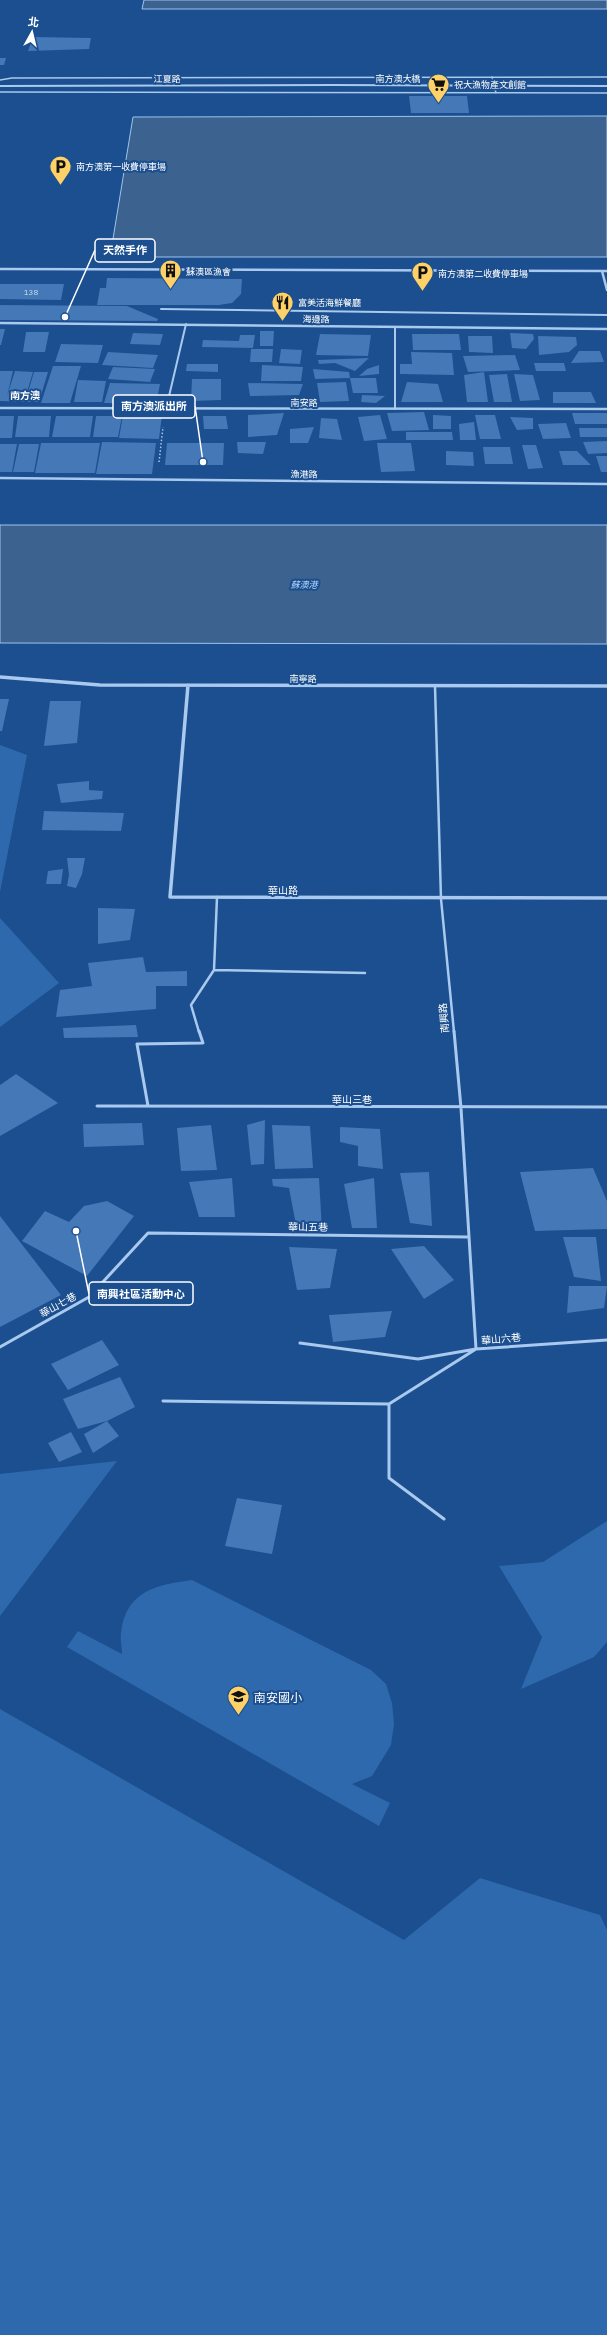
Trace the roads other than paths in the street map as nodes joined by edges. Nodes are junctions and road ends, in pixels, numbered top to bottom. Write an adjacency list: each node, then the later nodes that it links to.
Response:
1 (607, 76): 2 (lane)
2 (492, 77): 3 (lane); 8 (lane)
3 (0, 80)
4 (334, 85): 5 (street, 江夏路); 6 (street, 南方澳大橋, bridge)
5 (0, 86)
6 (607, 86)
7 (0, 92): 8 (lane)
8 (496, 93): 9 (lane)
9 (607, 93)
10 (0, 269): 12 (street)
11 (607, 271): 12 (street)
12 (602, 272): 13 (street)
13 (607, 290)
14 (161, 309): 15 (lane)
15 (607, 315)
16 (0, 323): 17 (street, 海邊路)
17 (186, 324): 18 (street, 海邊路); 21 (lane)
18 (395, 326): 19 (street, 海邊路); 22 (lane)
19 (607, 329)
20 (0, 408): 21 (street, 南安路)
21 (166, 409): 22 (street, 南安路)
22 (395, 409): 23 (street, 南安路)
23 (607, 409)
24 (0, 478): 25 (street, 漁港路)
25 (607, 484)
26 (0, 677): 27 (street, 南寧路)
27 (188, 685): 28 (street, 南寧路); 30 (street, 華山路)
28 (435, 686): 29 (street, 南寧路); 32 (lane, 南興路)
29 (607, 686)
30 (217, 897): 32 (street, 華山路); 33 (lane)
31 (607, 898): 32 (street, 華山路)
32 (441, 899): 38 (lane, 南興路)
33 (214, 970): 34 (lane); 36 (lane)
34 (365, 972)
35 (97, 1106): 36 (lane, 華山三巷)
36 (148, 1106): 38 (lane, 華山三巷)
37 (607, 1107): 38 (lane, 華山三巷)
38 (461, 1108): 40 (lane, 南興路)
39 (148, 1233): 40 (lane, 華山五巷); 43 (lane, 華山七巷)
40 (468, 1237): 44 (lane, 南興路)
41 (607, 1340): 44 (lane, 華山六巷)
42 (300, 1343): 44 (lane)
43 (0, 1347)
44 (476, 1349): 46 (lane, 華山六巷)
45 (163, 1402): 46 (lane)
46 (389, 1404): 47 (lane)
47 (444, 1519)

